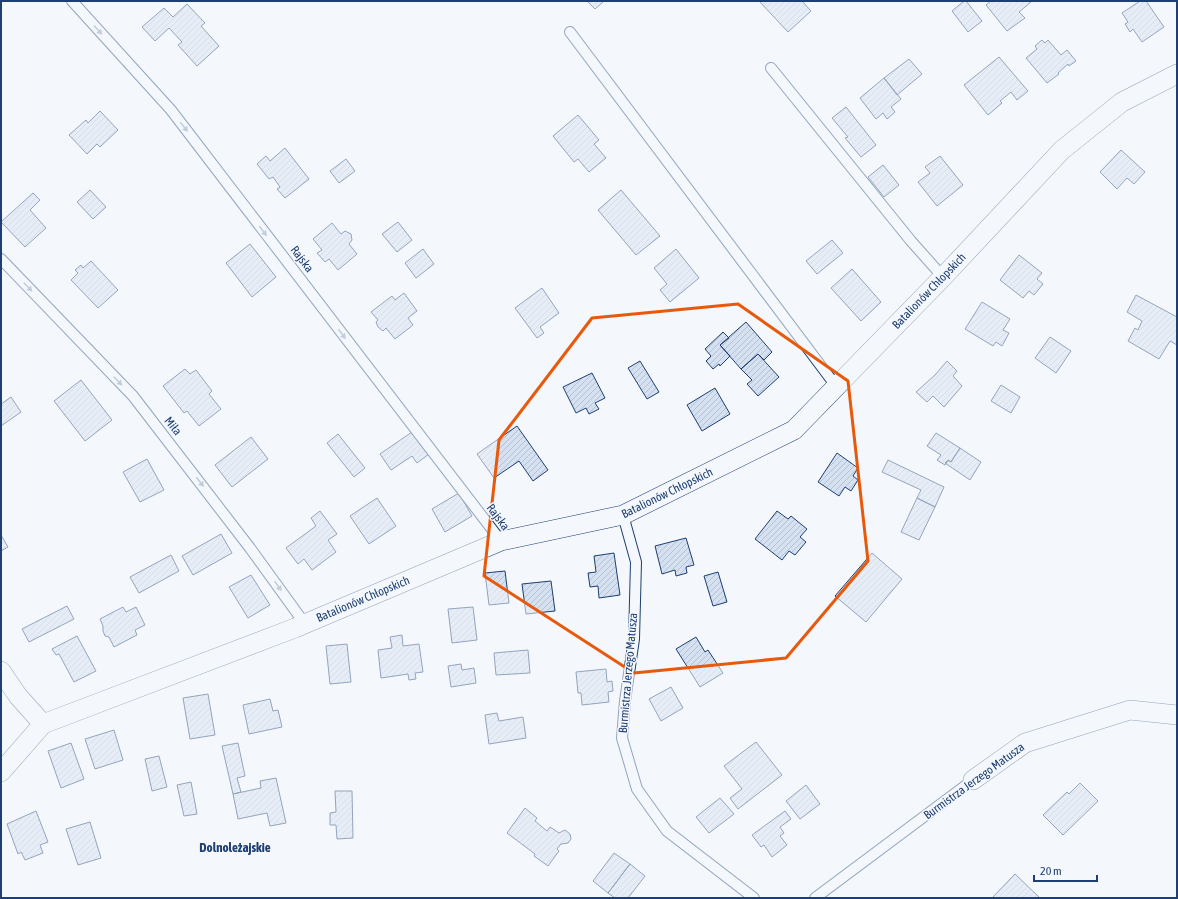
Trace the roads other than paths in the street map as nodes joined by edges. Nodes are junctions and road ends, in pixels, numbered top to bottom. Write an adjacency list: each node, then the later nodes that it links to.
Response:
1 (72, 1): 9 (lane, Rajska, one-way to 9)
2 (570, 32): 7 (lane)
3 (771, 68): 6 (lane)
4 (1177, 74): 6 (street, Batalionów Chłopskich)
5 (1, 259): 10 (lane, Miła, one-way to 10)
6 (943, 277): 7 (street, Batalionów Chłopskich)
7 (836, 386): 8 (street, Batalionów Chłopskich)
8 (623, 515): 9 (street, Batalionów Chłopskich); 16 (lane, Burmistrza Jerzego Matusza)
9 (501, 541): 10 (street, Batalionów Chłopskich)
10 (305, 624): 13 (street, Batalionów Chłopskich)
11 (1, 671): 13 (street)
12 (1177, 715): 15 (street, Burmistrza Jerzego Matusza)
13 (43, 724): 14 (street)
14 (1, 772)
15 (973, 780): 17 (lane, Burmistrza Jerzego Matusza)
16 (754, 898)
17 (815, 898)

